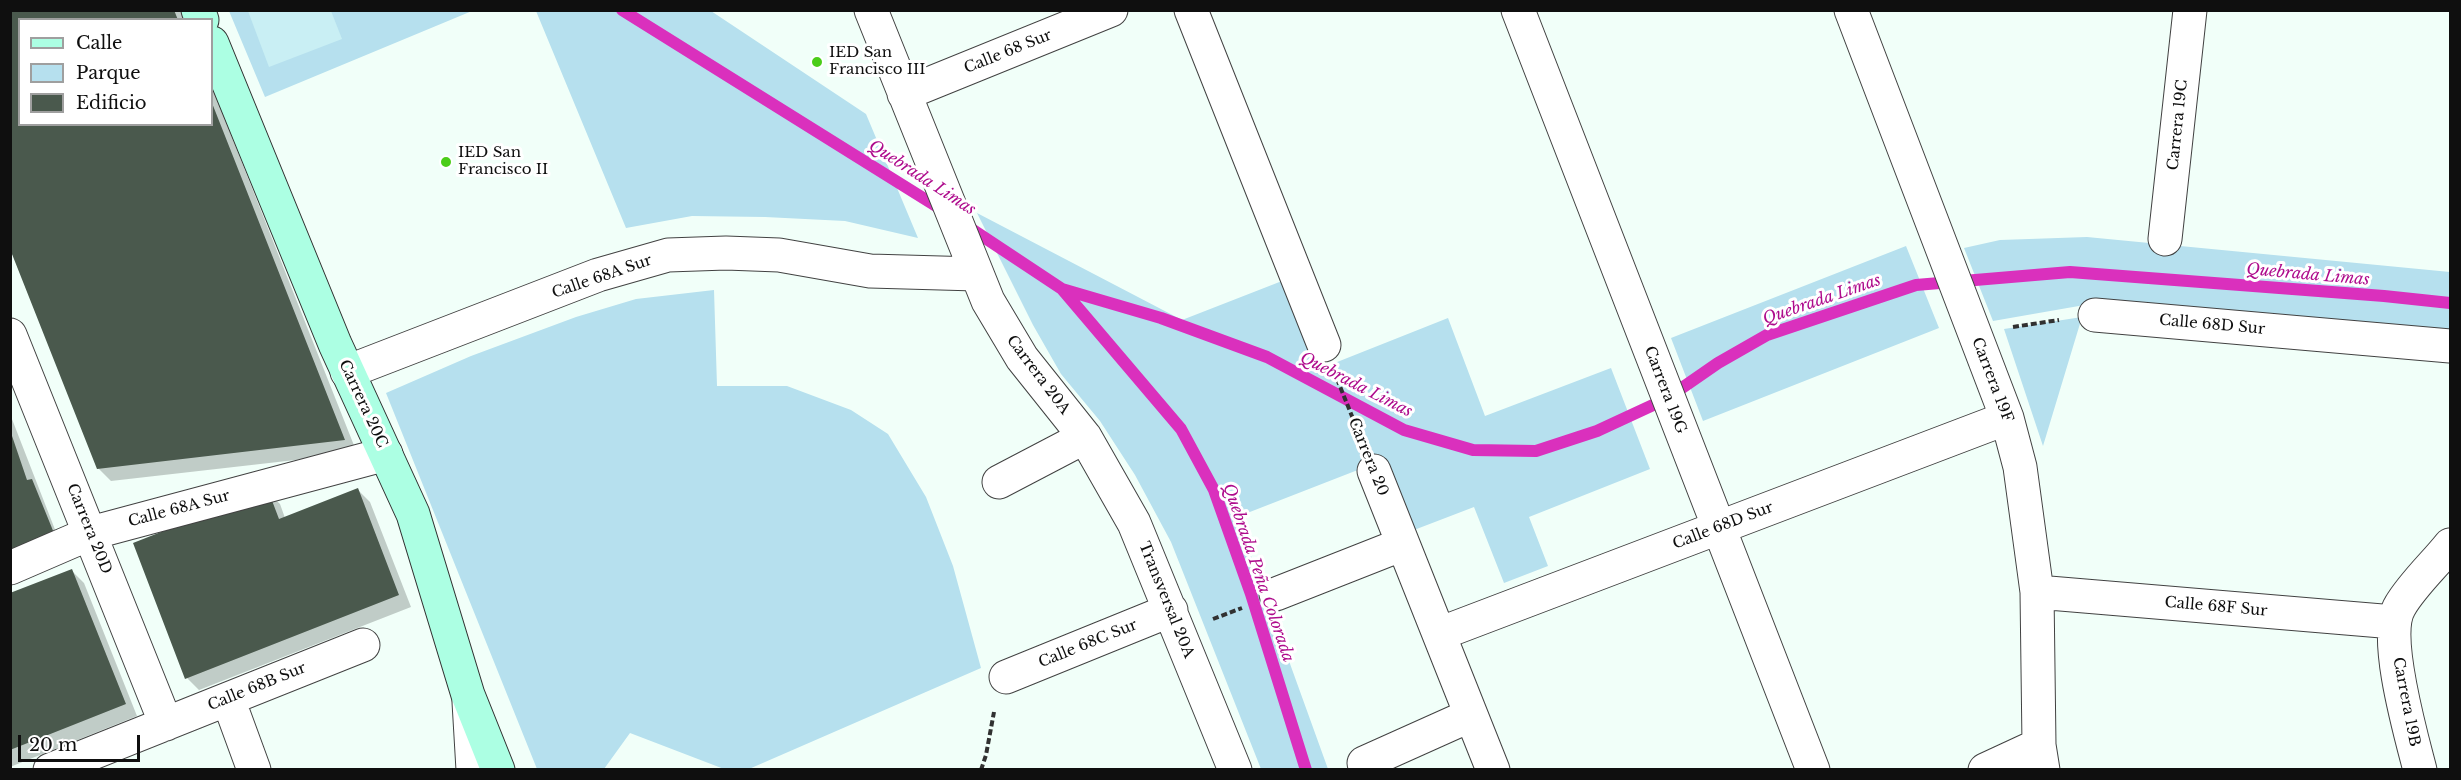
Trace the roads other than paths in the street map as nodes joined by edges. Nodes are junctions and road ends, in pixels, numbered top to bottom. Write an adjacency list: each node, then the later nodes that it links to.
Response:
1 (871, 10): 8 (street, Carrera 20A)
2 (1111, 10): 8 (street, Calle 68 Sur)
3 (1191, 10): 13 (street)
4 (1518, 10): 21 (street, Carrera 19G)
5 (1851, 10): 16 (street, Carrera 19F)
6 (2190, 10): 9 (street, Carrera 19C)
7 (213, 45): 15 (street, Carrera 20C)
8 (904, 94): 10 (street, Carrera 20A)
9 (2165, 239)
10 (976, 274): 15 (street, Calle 68A Sur); 17 (street, Carrera 20A)
11 (2095, 315): 14 (street, Calle 68D Sur)
12 (10, 335): 22 (street, Carrera 20D)
13 (1324, 345)
14 (2451, 346)
15 (347, 372): 18 (street, Carrera 20C)
16 (2007, 418): 21 (street, Calle 68D Sur); 26 (street, Carrera 19F)
17 (1085, 437): 20 (street); 28 (street, Transversal 20A)
18 (386, 454): 22 (street, Calle 68A Sur); 33 (street, Carrera 20C)
19 (1374, 471): 23 (street, Carrera 20)
20 (999, 482)
21 (1719, 528): 30 (street, Calle 68D Sur); 45 (street, Carrera 19G)
22 (91, 532): 25 (street, Calle 68A Sur); 36 (street, Carrera 20D)
23 (1403, 544): 27 (street); 30 (street, Carrera 20)
24 (2451, 545): 29 (street)
25 (10, 568)
26 (2037, 592): 29 (street, Calle 68F Sur); 37 (street, Carrera 19F)
27 (1276, 594)
28 (1171, 610): 32 (street, Calle 68C Sur); 43 (street, Transversal 20A)
29 (2394, 622): 47 (street, Carrera 19B)
30 (1439, 634): 35 (street, Carrera 20)
31 (363, 645): 34 (street, Calle 68B Sur)
32 (1006, 677)
33 (468, 695): 41 (street); 42 (street, Carrera 20C)
34 (228, 699): 36 (street, Calle 68B Sur); 40 (street)
35 (1471, 715): 38 (street); 44 (street, Carrera 20)
36 (166, 724): 39 (street, Calle 68B Sur)
37 (2041, 758): 46 (street)
38 (1364, 763)
39 (58, 768)
40 (254, 770)
41 (473, 770)
42 (498, 770)
43 (1235, 770)
44 (1493, 770)
45 (1813, 770)
46 (1985, 770)
47 (2420, 770)

